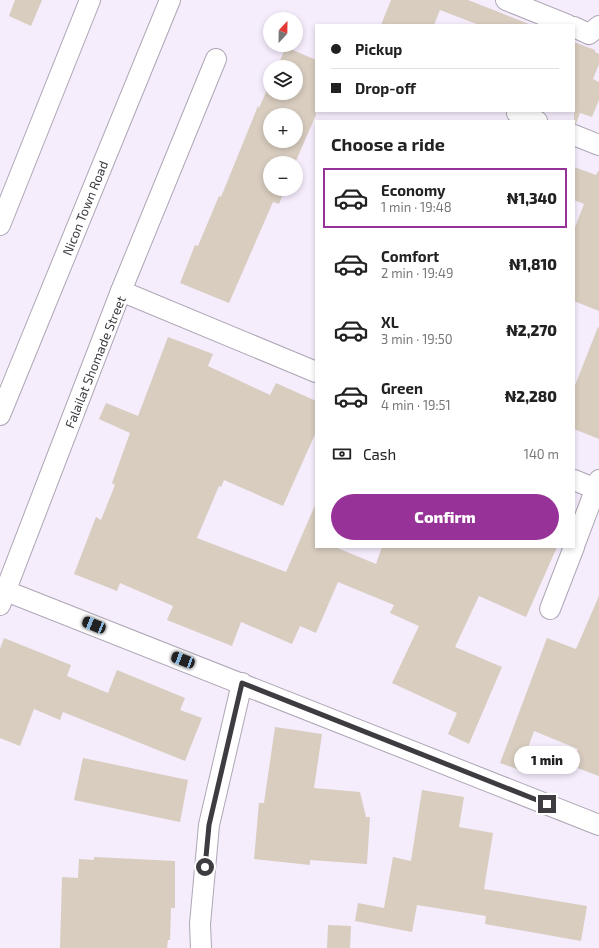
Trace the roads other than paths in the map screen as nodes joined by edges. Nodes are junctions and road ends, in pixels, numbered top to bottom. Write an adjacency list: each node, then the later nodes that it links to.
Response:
1 (90, 0): 12 (street)
2 (170, 0): 16 (street, Nicon Town Road)
3 (506, 0): 4 (street)
4 (566, 24)
5 (599, 26): 6 (street)
6 (575, 27)
7 (216, 59): 14 (street)
8 (517, 113): 9 (street)
9 (534, 120)
10 (575, 135): 11 (street)
11 (599, 145)
12 (6, 194): 13 (street)
13 (0, 225)
14 (121, 291): 15 (street, Falailat Shomade Street); 21 (street, Falailat Shomade Street)
15 (315, 372)
16 (0, 415)
17 (575, 480): 18 (street)
18 (597, 484): 19 (street)
19 (575, 544)
20 (574, 548): 22 (street)
21 (3, 598): 23 (street)
22 (550, 609)
23 (242, 683): 24 (street); 25 (street)
24 (599, 825)
25 (202, 948)

